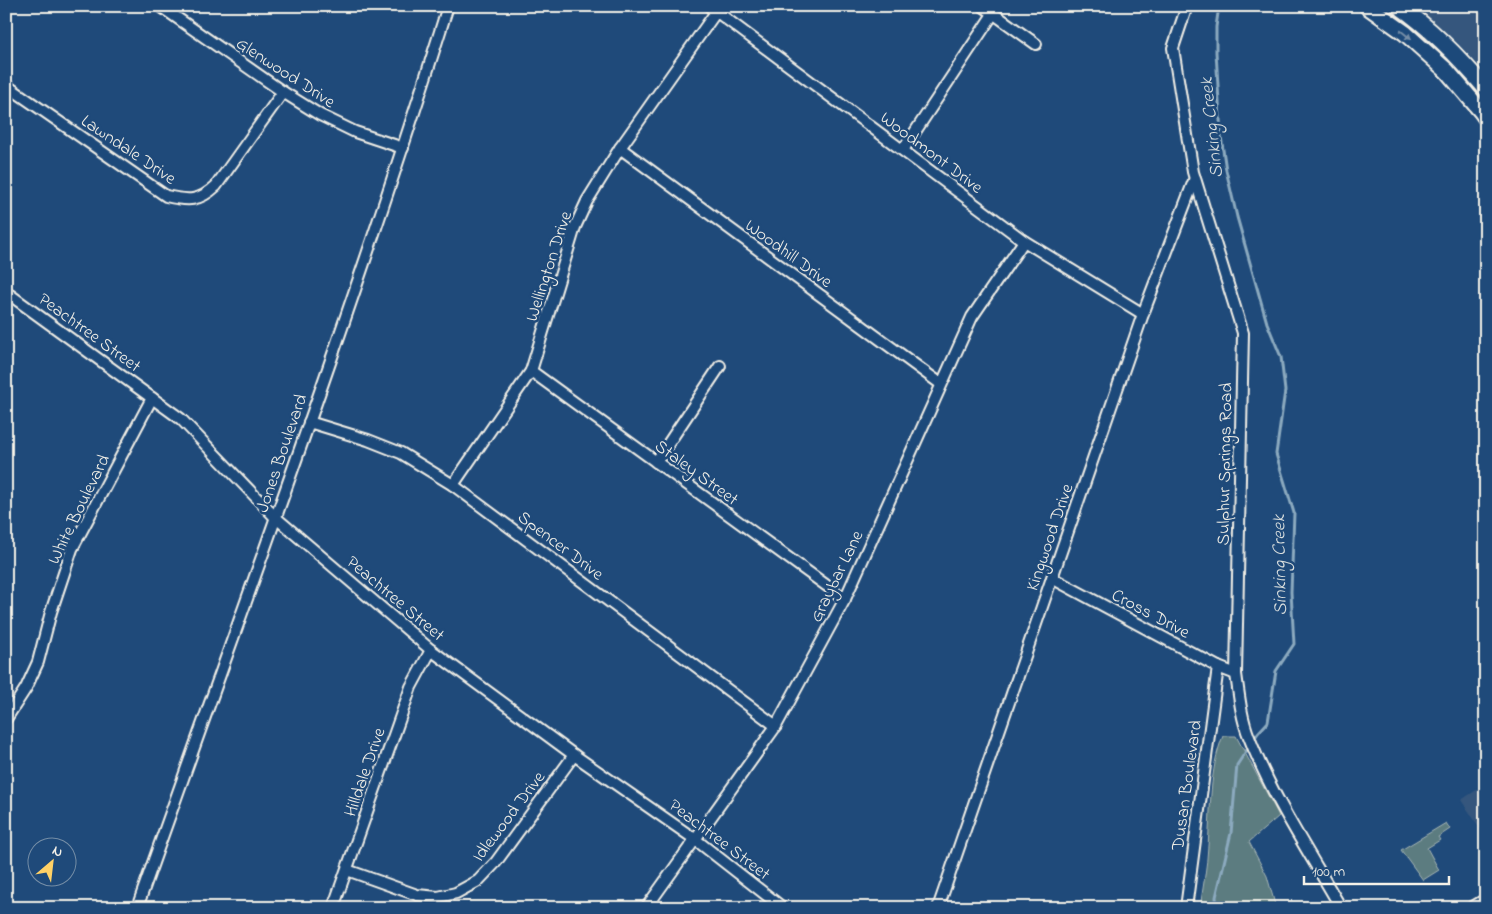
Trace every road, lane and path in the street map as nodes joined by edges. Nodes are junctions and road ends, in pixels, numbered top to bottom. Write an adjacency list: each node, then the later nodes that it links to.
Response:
1 (160, 6): 12 (street, Glenwood Drive)
2 (448, 6): 14 (street, Jones Boulevard)
3 (983, 6): 8 (street)
4 (1186, 6): 17 (street, Sulphur Springs Road)
5 (1367, 6): 13 (main road, one-way to 13)
6 (1399, 6): 11 (main road)
7 (713, 9): 15 (street, Wellington Drive); 16 (street, Woodmont Drive)
8 (994, 14): 9 (street); 16 (street)
9 (1036, 44)
10 (6, 85): 12 (street, Lawndale Drive)
11 (1486, 89)
12 (283, 92): 14 (street, Glenwood Drive)
13 (1486, 118)
14 (403, 148): 25 (street, Jones Boulevard)
15 (620, 148): 22 (street, Wellington Drive); 23 (street, Woodhill Drive)
16 (903, 150): 18 (street, Woodmont Drive)
17 (1195, 178): 20 (street, Kingwood Drive); 33 (street, Sulphur Springs Road)
18 (1024, 241): 20 (street, Woodmont Drive); 23 (street, Graybar Lane)
19 (7, 294): 24 (street, Peachtree Street)
20 (1143, 314): 29 (street, Kingwood Drive)
21 (720, 366): 26 (street)
22 (531, 371): 26 (street, Staley Street); 27 (street, Wellington Drive)
23 (941, 384): 30 (street, Graybar Lane)
24 (152, 398): 28 (street, Peachtree Street); 34 (street, White Boulevard)
25 (309, 422): 27 (street, Spencer Drive); 28 (street, Jones Boulevard)
26 (656, 462): 30 (street, Staley Street)
27 (453, 485): 35 (street, Spencer Drive)
28 (275, 517): 31 (street, Peachtree Street); 40 (street, Jones Boulevard)
29 (1052, 578): 32 (street, Cross Drive); 44 (street, Kingwood Drive)
30 (845, 599): 35 (street, Graybar Lane)
31 (431, 650): 36 (street, Peachtree Street); 38 (street, Hilldale Drive)
32 (1218, 667): 33 (street, Cross Drive); 45 (street, Dusan Boulevard)
33 (1236, 674): 46 (street, Sulphur Springs Road)
34 (6, 719)
35 (776, 726): 37 (street, Graybar Lane)
36 (574, 754): 37 (street, Peachtree Street); 38 (street, Idlewood Drive)
37 (696, 840): 42 (street, Graybar Lane); 43 (street, Peachtree Street)
38 (347, 870): 41 (street, Hilldale Drive)
39 (1486, 899): 47 (street)
40 (137, 908)
41 (333, 908)
42 (646, 908)
43 (783, 908)
44 (938, 908)
45 (1186, 908)
46 (1341, 908)
47 (1471, 908)

